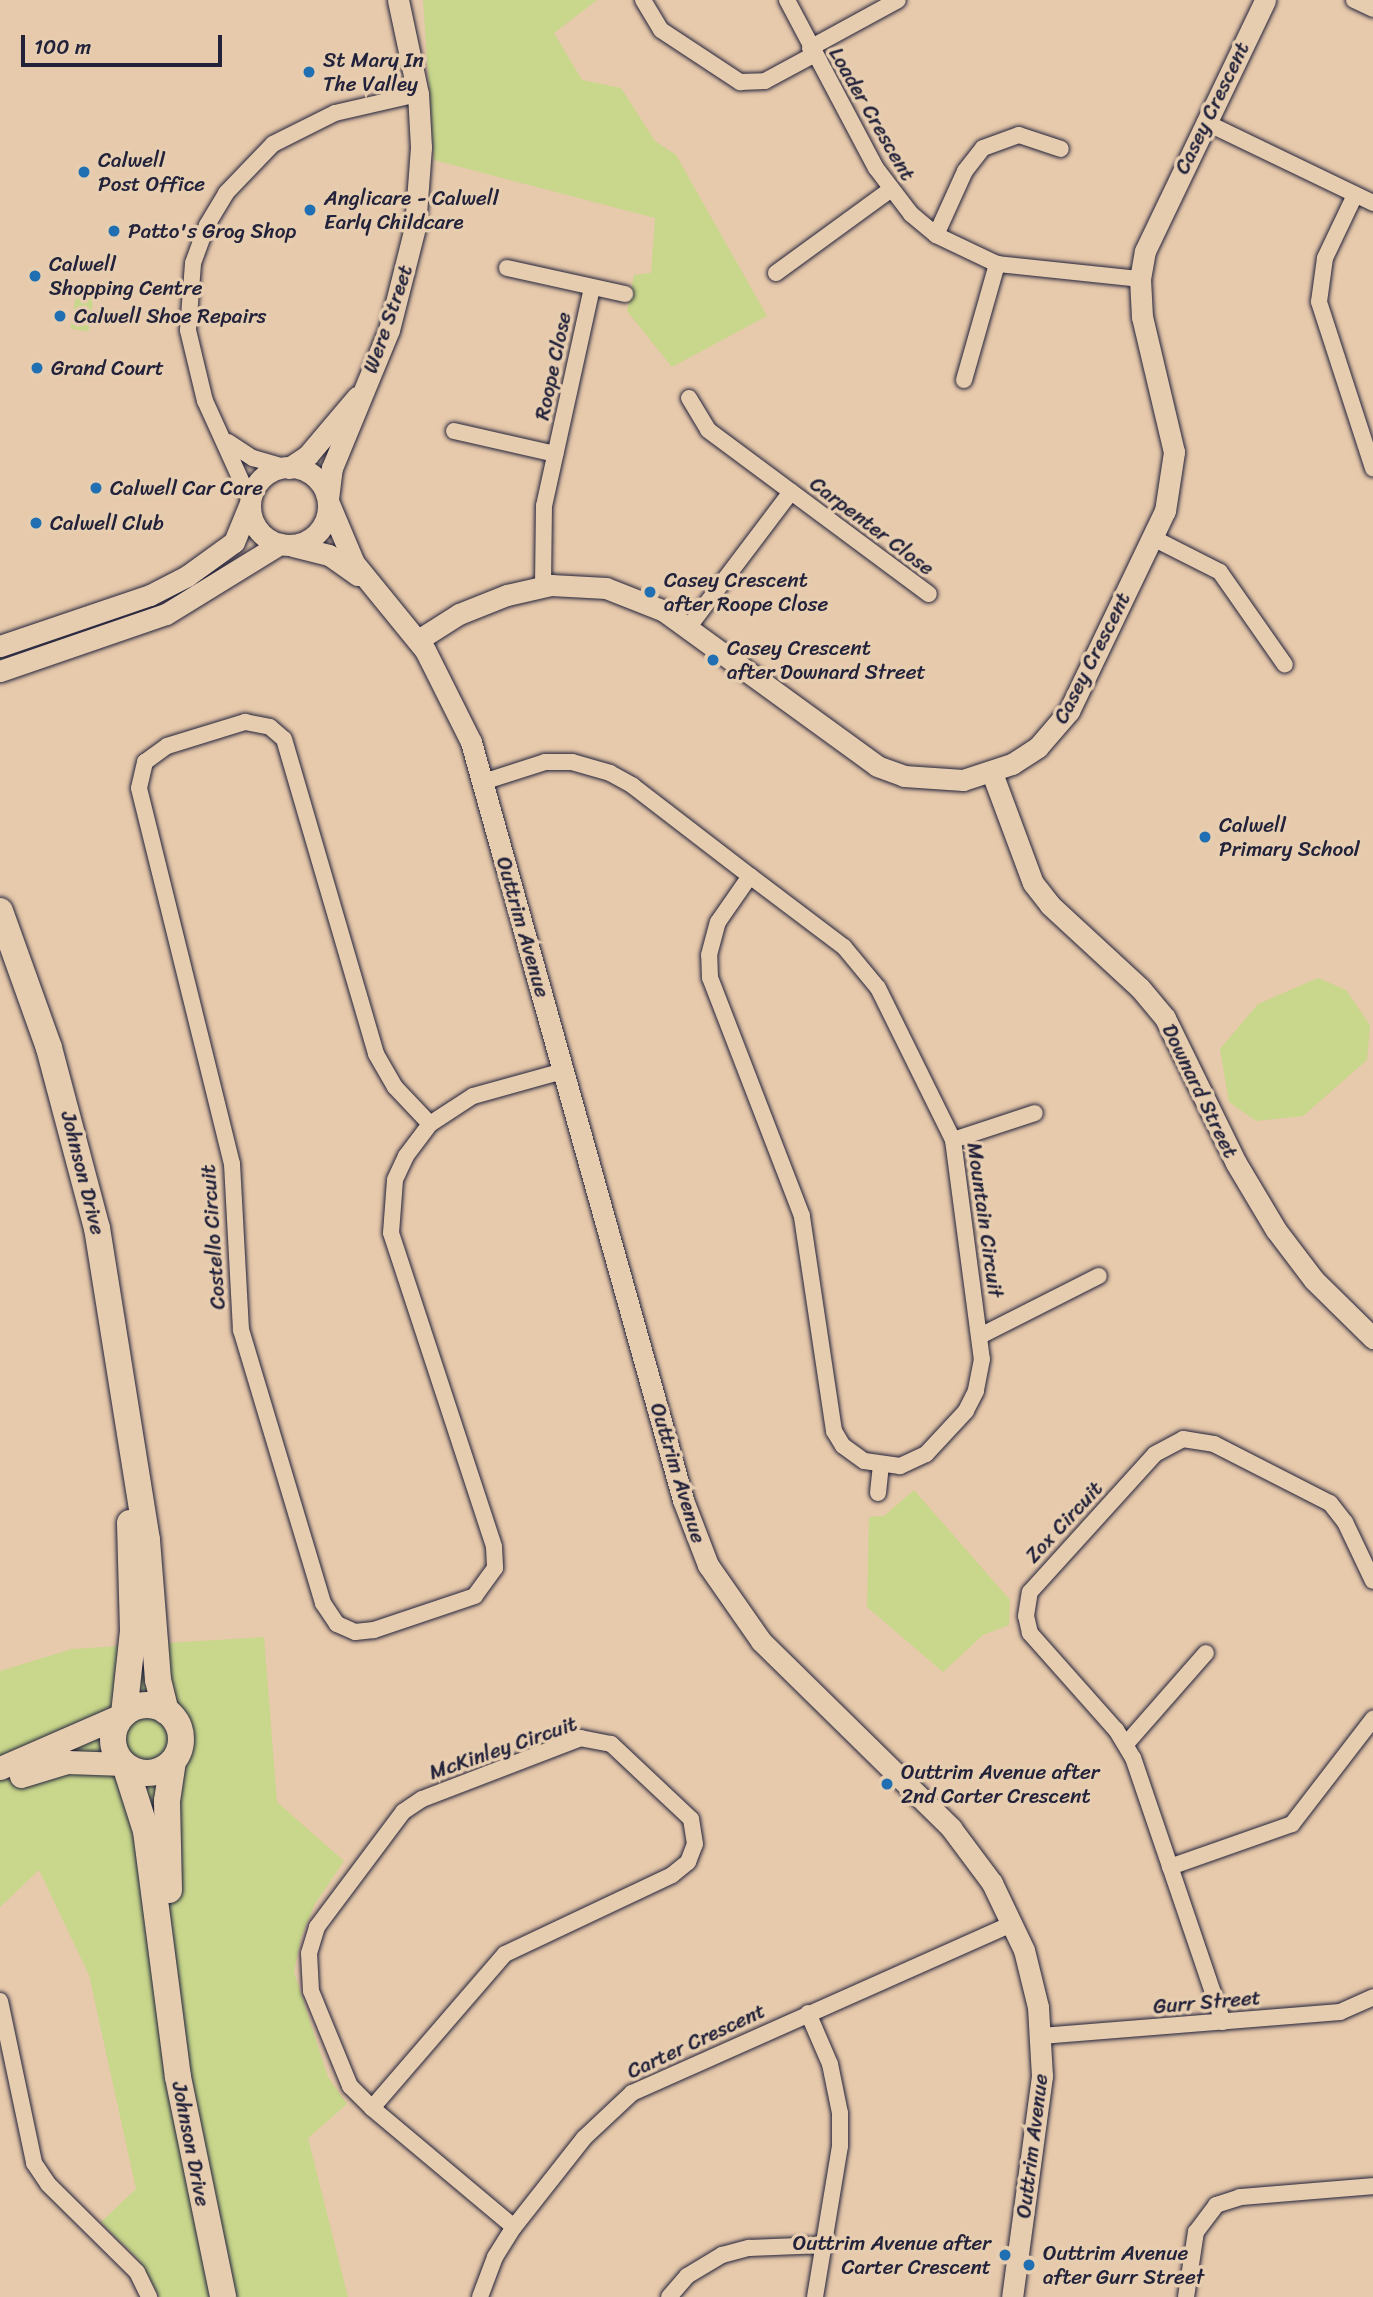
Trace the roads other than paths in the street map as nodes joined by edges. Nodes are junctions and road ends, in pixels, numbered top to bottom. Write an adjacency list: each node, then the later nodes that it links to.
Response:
1 (398, 0): 9 (street, Were Street)
2 (643, 0): 8 (street)
3 (787, 0): 8 (street, Loader Crescent)
4 (898, 0): 8 (street)
5 (1265, 0): 10 (street, Casey Crescent)
6 (1354, 0): 7 (street)
7 (1373, 9)
8 (812, 52): 12 (street, Loader Crescent)
9 (418, 94): 23 (street, Were Street); 26 (street)
10 (1205, 122): 13 (street); 19 (street, Casey Crescent)
11 (1061, 149): 15 (street)
12 (890, 190): 15 (street, Loader Crescent); 18 (street)
13 (1355, 194): 14 (street); 29 (street)
14 (1373, 203)
15 (936, 235): 16 (street, Loader Crescent)
16 (997, 264): 19 (street, Loader Crescent); 22 (street)
17 (506, 268): 20 (street, Roope Close)
18 (776, 273)
19 (1140, 279): 33 (street, Casey Crescent)
20 (592, 287): 21 (street, Roope Close); 27 (street, Roope Close)
21 (625, 294)
22 (964, 380)
23 (364, 388): 28 (street, Were Street); 31 (street, Were Street)
24 (689, 398): 30 (street, Carpenter Close)
25 (454, 431): 27 (street, Roope Close)
26 (226, 440): 28 (street); 32 (street)
27 (555, 454): 36 (street, Roope Close)
28 (287, 468): 31 (street); 32 (street)
29 (1373, 468)
30 (791, 492): 37 (street, Carpenter Close); 38 (street, Carpenter Close)
31 (328, 500): 34 (street); 35 (street, Outtrim Avenue)
32 (250, 502): 34 (street); 40 (street)
33 (1153, 538): 41 (street); 43 (street, Casey Crescent)
34 (286, 545): 35 (street, Outtrim Avenue); 42 (street)
35 (368, 582): 39 (street, Outtrim Avenue)
36 (543, 586): 38 (street, Casey Crescent); 39 (street, Casey Crescent)
37 (929, 594)
38 (688, 628): 43 (street, Casey Crescent)
39 (422, 645): 44 (street, Outtrim Avenue)
40 (0, 646)
41 (1285, 666)
42 (0, 671)
43 (992, 773): 53 (street, Downard Street)
44 (483, 782): 45 (street, Mountain Circuit); 47 (street, Outtrim Avenue)
45 (750, 876): 50 (street, Mountain Circuit); 55 (street)
46 (0, 911): 54 (main road, Johnson Drive)
47 (563, 1071): 49 (street, Costello Circuit); 68 (street, Outtrim Avenue)
48 (1035, 1114): 50 (street)
49 (430, 1124): 49 (street, Costello Circuit)
50 (953, 1140): 52 (street, Mountain Circuit)
51 (1099, 1276): 52 (street)
52 (980, 1336): 55 (street, Mountain Circuit)
53 (1373, 1338)
54 (131, 1444): 59 (main road, Johnson Drive); 60 (main road, Johnson Drive)
55 (881, 1466): 56 (street)
56 (878, 1493)
57 (1373, 1581): 62 (street, Zox Circuit)
58 (1206, 1653): 62 (street)
59 (166, 1711): 60 (main road); 63 (main road)
60 (124, 1714): 64 (main road); 65 (main road)
61 (1373, 1719): 67 (street)
62 (1126, 1744): 67 (street, Zox Circuit)
63 (173, 1761): 64 (main road); 69 (main road, Johnson Drive)
64 (125, 1765): 66 (main road); 69 (main road, Johnson Drive)
65 (0, 1768)
66 (0, 1783)
67 (1170, 1867): 73 (street, Zox Circuit)
68 (1013, 1923): 72 (street, Carter Crescent); 74 (street, Outtrim Avenue)
69 (168, 1990): 80 (main road, Johnson Drive)
70 (1373, 1997): 73 (street, Gurr Street)
71 (0, 2001): 79 (street)
72 (808, 2013): 77 (street, Carter Crescent); 78 (street)
73 (1223, 2022): 74 (street, Gurr Street)
74 (1041, 2036): 84 (street, Outtrim Avenue)
75 (372, 2108): 75 (street, McKinley Circuit); 77 (street, McKinley Circuit)
76 (1373, 2186): 85 (street)
77 (514, 2227): 81 (street, Carter Crescent)
78 (824, 2245): 82 (street); 83 (street)
79 (149, 2297)
80 (223, 2297)
81 (480, 2297)
82 (669, 2297)
83 (815, 2297)
84 (1012, 2297)
85 (1186, 2297)

